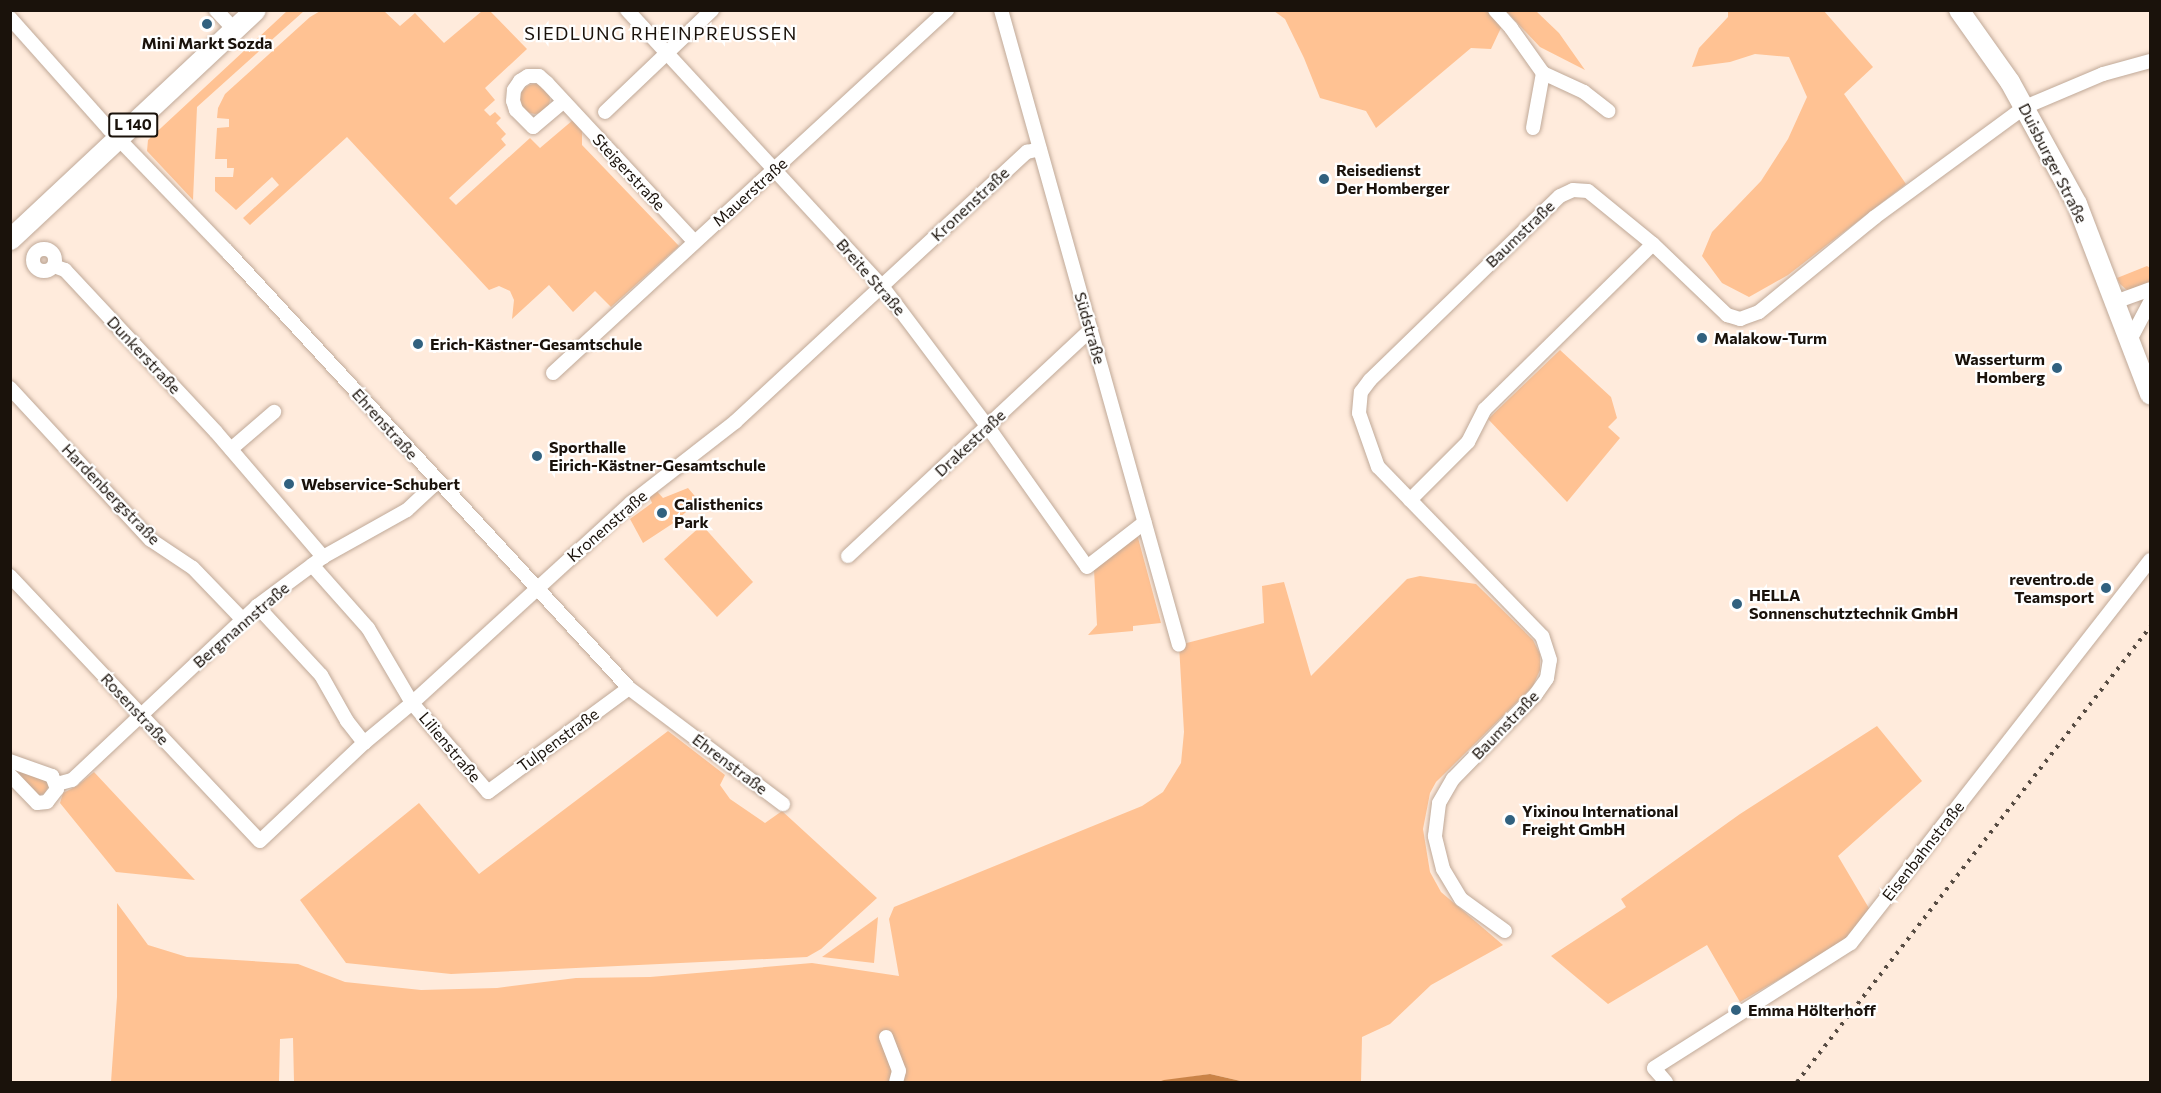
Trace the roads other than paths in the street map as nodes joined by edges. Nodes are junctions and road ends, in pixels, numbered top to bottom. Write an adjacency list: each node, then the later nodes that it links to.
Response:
1 (216, 10): 10 (street)
2 (255, 10): 10 (main road, L 140)
3 (627, 10): 11 (street, Breite Straße)
4 (712, 10): 11 (street)
5 (946, 10): 21 (street, Mauerstraße)
6 (1001, 10): 20 (street, Südstraße)
7 (1495, 10): 13 (street)
8 (1959, 10): 15 (main road, Duisburger Straße)
9 (10, 18): 19 (street, Ehrenstraße)
10 (234, 29): 19 (main road, L 140)
11 (666, 53): 17 (street); 21 (street, Breite Straße)
12 (2151, 61): 15 (street, Baumstraße)
13 (1543, 73): 16 (street); 18 (street)
14 (563, 102): 23 (street, Steigerstraße)
15 (2025, 107): 24 (street, Baumstraße); 28 (main road, Duisburger Straße)
16 (1608, 111)
17 (604, 112)
18 (1533, 128)
19 (118, 138): 22 (main road, L 140); 37 (street, Ehrenstraße)
20 (1040, 149): 26 (street, Kronenstraße); 29 (street, Südstraße)
21 (773, 171): 23 (street, Mauerstraße); 26 (street, Breite Straße)
22 (13, 231)
23 (695, 242): 31 (street, Mauerstraße)
24 (1653, 244): 38 (street); 38 (street, Baumstraße)
25 (54, 266): 36 (street, Dunkerstraße)
26 (882, 286): 35 (street, Breite Straße); 44 (street, Kronenstraße)
27 (2150, 298): 28 (street); 30 (street)
28 (2118, 309): 30 (main road, Duisburger Straße)
29 (1090, 330): 35 (street, Drakestraße); 39 (street, Südstraße)
30 (2130, 340): 33 (main road, Duisburger Straße)
31 (553, 373)
32 (10, 388): 46 (street, Hardenbergstraße)
33 (2151, 394)
34 (274, 412): 36 (street)
35 (988, 427): 39 (street, Breite Straße); 40 (street, Drakestraße)
36 (231, 449): 42 (street, Dunkerstraße)
37 (438, 482): 42 (street, Bergmannstraße); 44 (street, Ehrenstraße)
38 (1410, 500): 58 (street, Baumstraße)
39 (1145, 522): 47 (street, Südstraße)
40 (848, 556)
41 (2151, 560): 61 (street, Eisenbahnstraße)
42 (318, 561): 45 (street, Bergmannstraße); 49 (street, Dunkerstraße)
43 (10, 576): 50 (street, Rosenstraße)
44 (538, 587): 48 (street, Ehrenstraße); 49 (street, Kronenstraße)
45 (257, 606): 46 (street, Bergmannstraße); 51 (street)
46 (242, 619): 50 (street, Bergmannstraße)
47 (1179, 645)
48 (629, 688): 55 (street, Tulpenstraße); 56 (street, Ehrenstraße)
49 (412, 703): 51 (street, Kronenstraße); 55 (street, Lilienstraße)
50 (141, 716): 54 (street, Bergmannstraße); 57 (street, Rosenstraße)
51 (364, 743): 57 (street, Kronenstraße)
52 (10, 761): 54 (street)
53 (10, 775): 54 (street, Bergmannstraße)
54 (57, 784)
55 (488, 792)
56 (783, 804)
57 (260, 841)
58 (1505, 931)
59 (886, 1037): 60 (street)
60 (896, 1083)
61 (1666, 1083)

